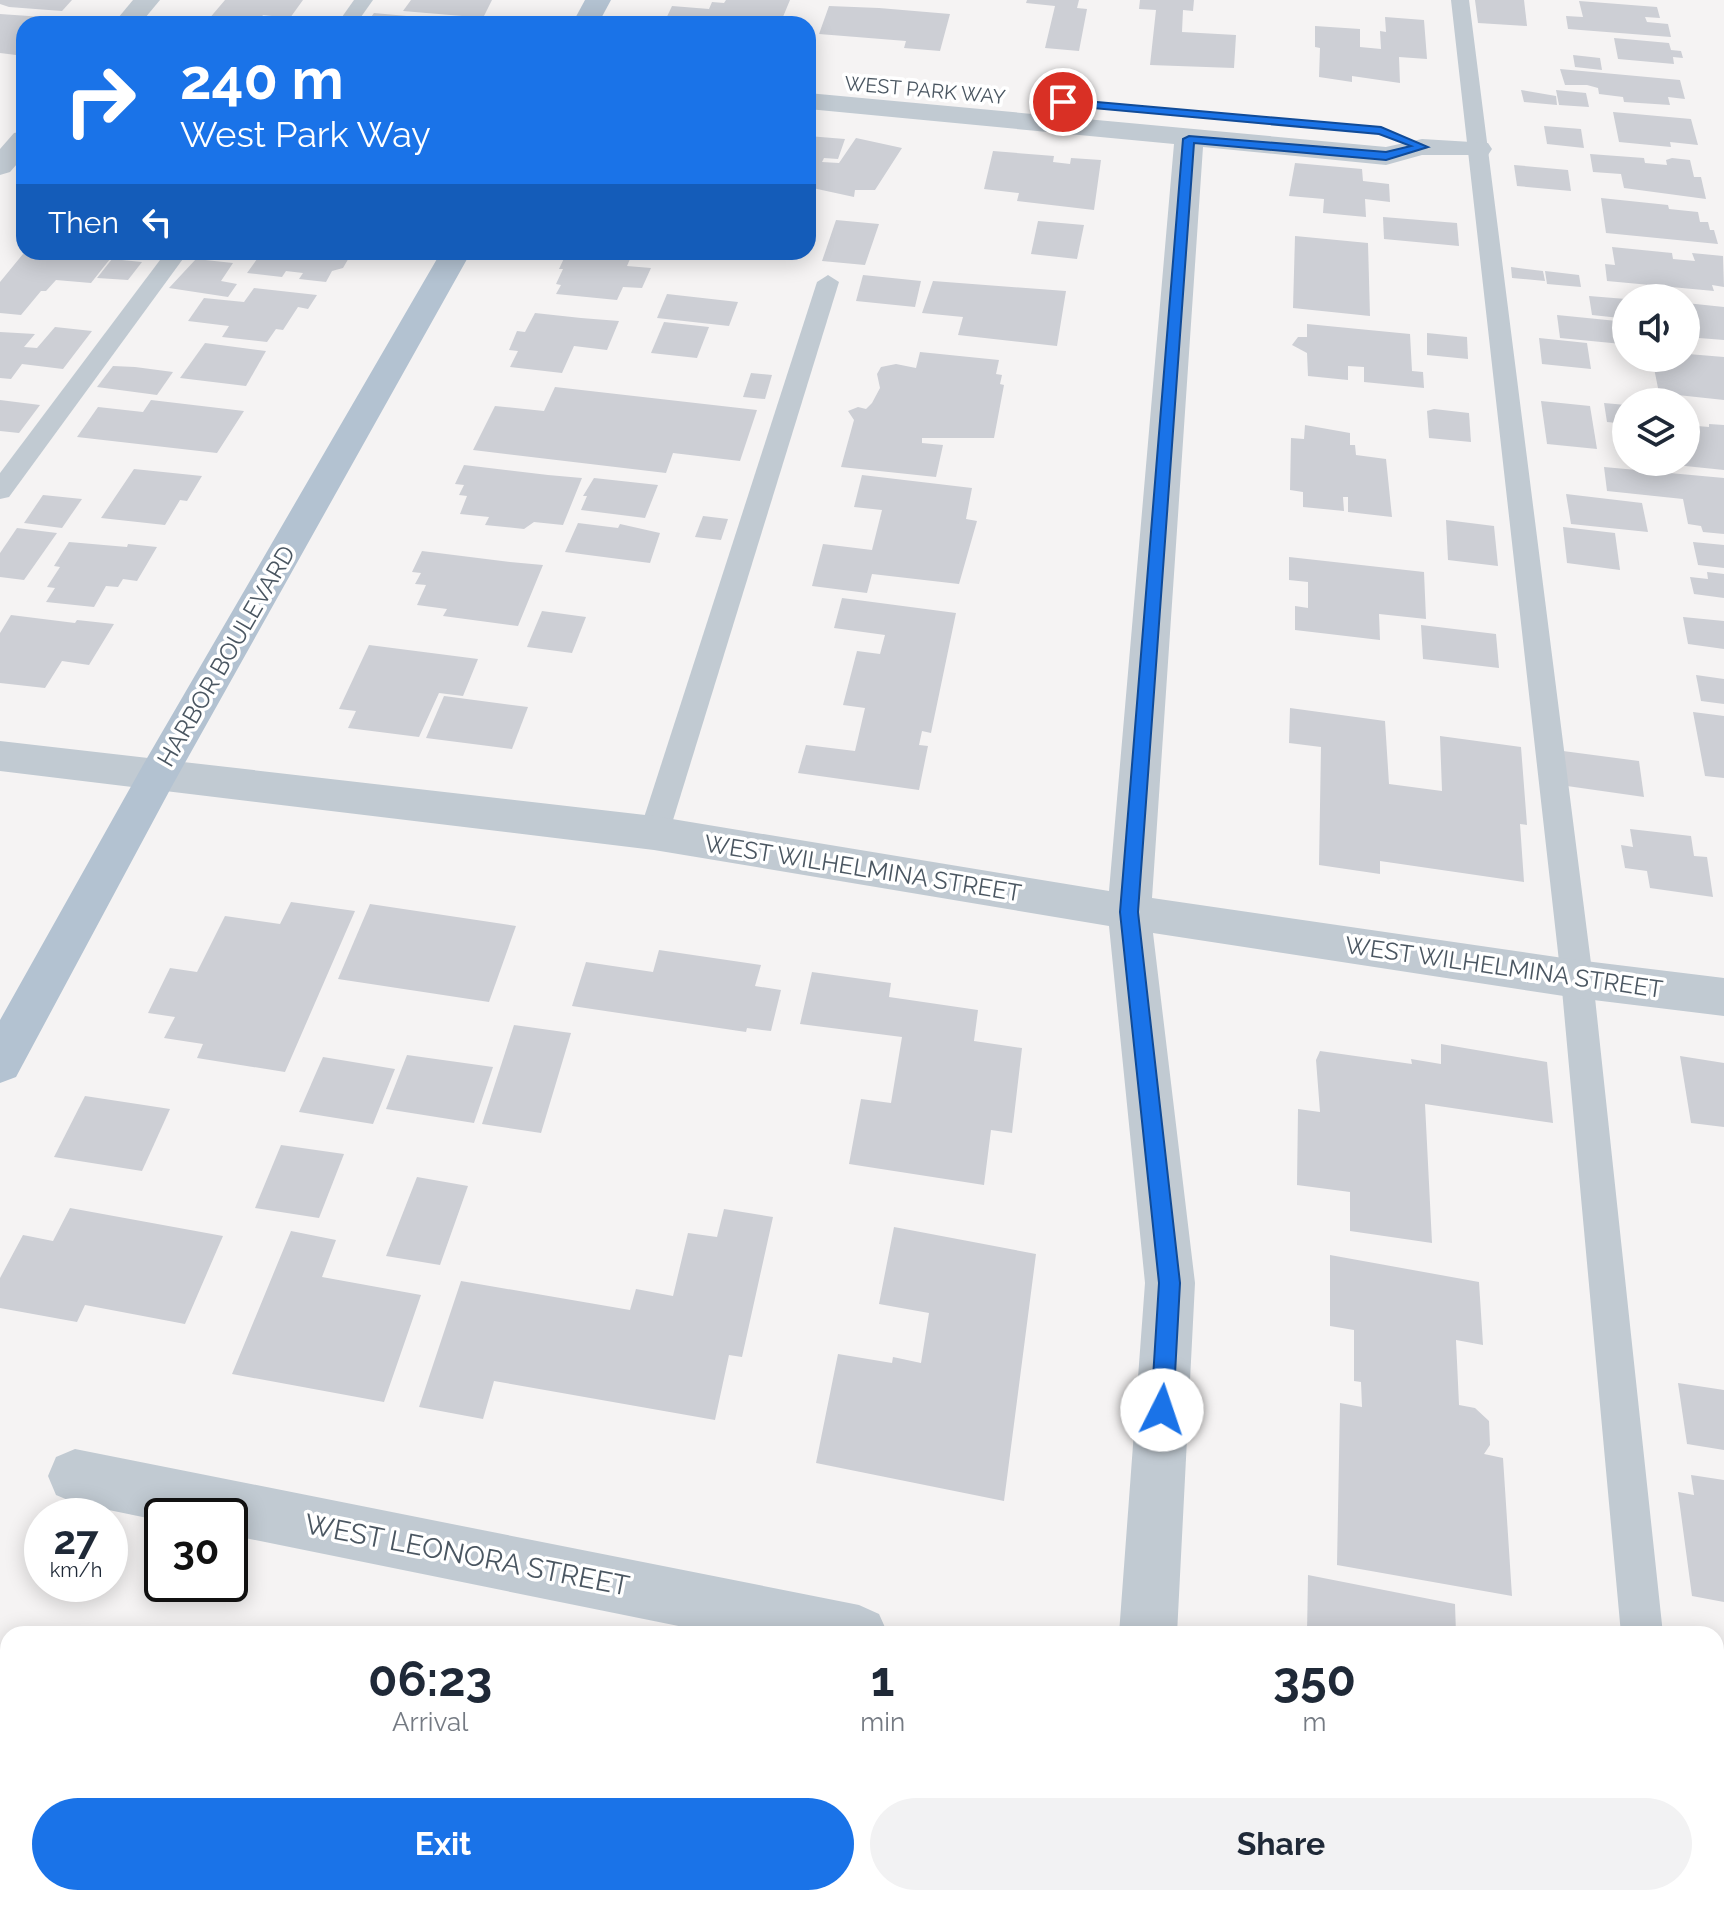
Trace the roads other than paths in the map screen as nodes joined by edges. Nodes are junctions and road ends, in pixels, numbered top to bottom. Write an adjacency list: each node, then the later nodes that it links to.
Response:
1 (147, 0): 3 (street)
2 (1460, 0): 9 (lane)
3 (133, 16)
4 (816, 81): 7 (street, WEST PARK WAY)
5 (816, 102): 6 (street, WEST PARK WAY)
6 (1189, 139): 7 (street, WEST PARK WAY); 18 (street)
7 (1422, 147): 9 (street, WEST PARK WAY)
8 (16, 148): 10 (street)
9 (1478, 149): 19 (lane)
10 (0, 166)
11 (171, 260): 14 (lane)
12 (451, 260): 16 (main road, HARBOR BOULEVARD)
13 (828, 282): 17 (lane)
14 (0, 491)
15 (0, 756): 16 (street, WEST WILHELMINA STREET)
16 (157, 776): 17 (street, WEST WILHELMINA STREET); 21 (main road, HARBOR BOULEVARD)
17 (654, 833): 18 (street, WEST WILHELMINA STREET)
18 (1129, 912): 19 (street, WEST WILHELMINA STREET); 24 (street)
19 (1577, 979): 20 (street, WEST WILHELMINA STREET); 25 (lane)
20 (1724, 997)
21 (0, 1063)
22 (75, 1476): 23 (street, WEST LEONORA STREET)
23 (819, 1626)
24 (1149, 1626)
25 (1641, 1626)

